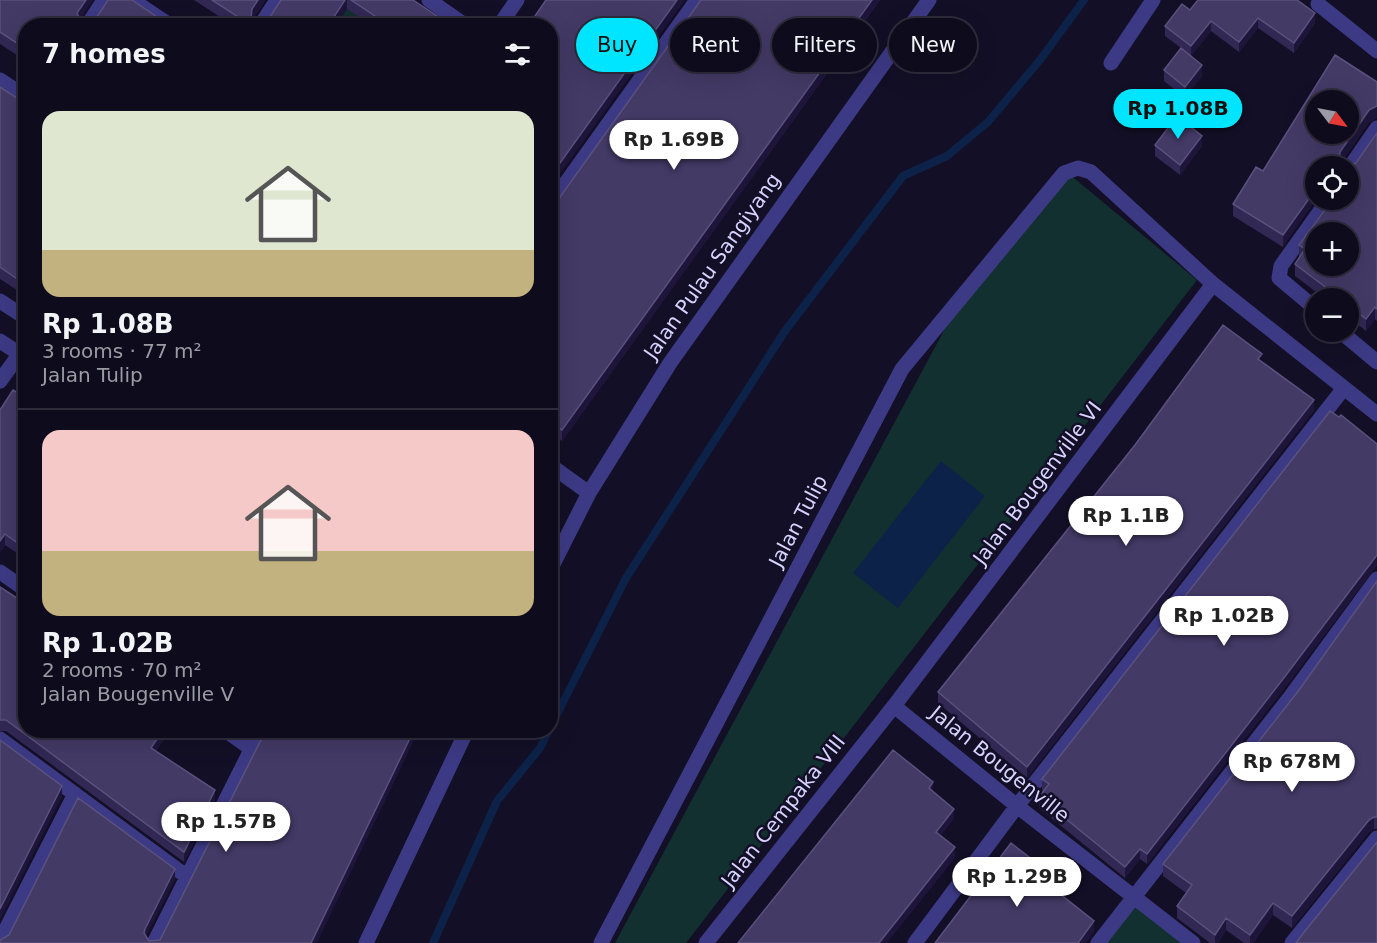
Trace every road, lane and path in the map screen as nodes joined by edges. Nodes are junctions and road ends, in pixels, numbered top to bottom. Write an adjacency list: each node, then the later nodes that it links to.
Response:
1 (104, 0): 10 (street)
2 (132, 0): 11 (street)
3 (277, 0): 12 (street)
4 (429, 0): 13 (street)
5 (518, 0): 14 (street)
6 (697, 0): 21 (street)
7 (929, 0): 36 (street, Jalan Pulau Sangiyang)
8 (1153, 0): 16 (street)
9 (1318, 4): 15 (street)
10 (92, 18)
11 (159, 18)
12 (265, 18)
13 (455, 18)
14 (505, 18)
15 (1377, 51)
16 (1111, 63)
17 (0, 80): 18 (street)
18 (18, 92)
19 (1377, 128): 20 (street)
20 (1358, 156)
21 (558, 194)
22 (1321, 210): 24 (street)
23 (1213, 284): 33 (street); 41 (street, Jalan Bougenville VI); 55 (street, Jalan Tulip)
24 (1305, 300)
25 (0, 301): 26 (street)
26 (18, 313)
27 (0, 341): 29 (street)
28 (1353, 342): 31 (street)
29 (18, 350)
30 (18, 358): 32 (street)
31 (1377, 362)
32 (0, 381)
33 (1344, 388): 34 (street); 48 (street)
34 (1377, 414)
35 (558, 471): 36 (street)
36 (589, 493): 37 (street, Jalan Pulau Sangiyang)
37 (558, 554)
38 (0, 572): 40 (street)
39 (1377, 579): 51 (street)
40 (18, 584)
41 (894, 706): 48 (street, Jalan Bougenville); 56 (street, Jalan Cempaka VIII)
42 (236, 738): 46 (street)
43 (257, 738): 46 (street)
44 (463, 738): 54 (street)
45 (0, 740): 47 (street)
46 (252, 749): 50 (street)
47 (75, 794): 50 (street); 52 (street)
48 (1017, 807): 51 (street, Jalan Bougenville); 57 (street)
49 (1377, 838): 60 (street)
50 (186, 876): 53 (street)
51 (1132, 896): 58 (street); 59 (street, Jalan Bougenville)
52 (0, 941)
53 (154, 943)
54 (366, 943)
55 (601, 943)
56 (706, 943)
57 (915, 943)
58 (1098, 943)
59 (1193, 943)
60 (1292, 943)

